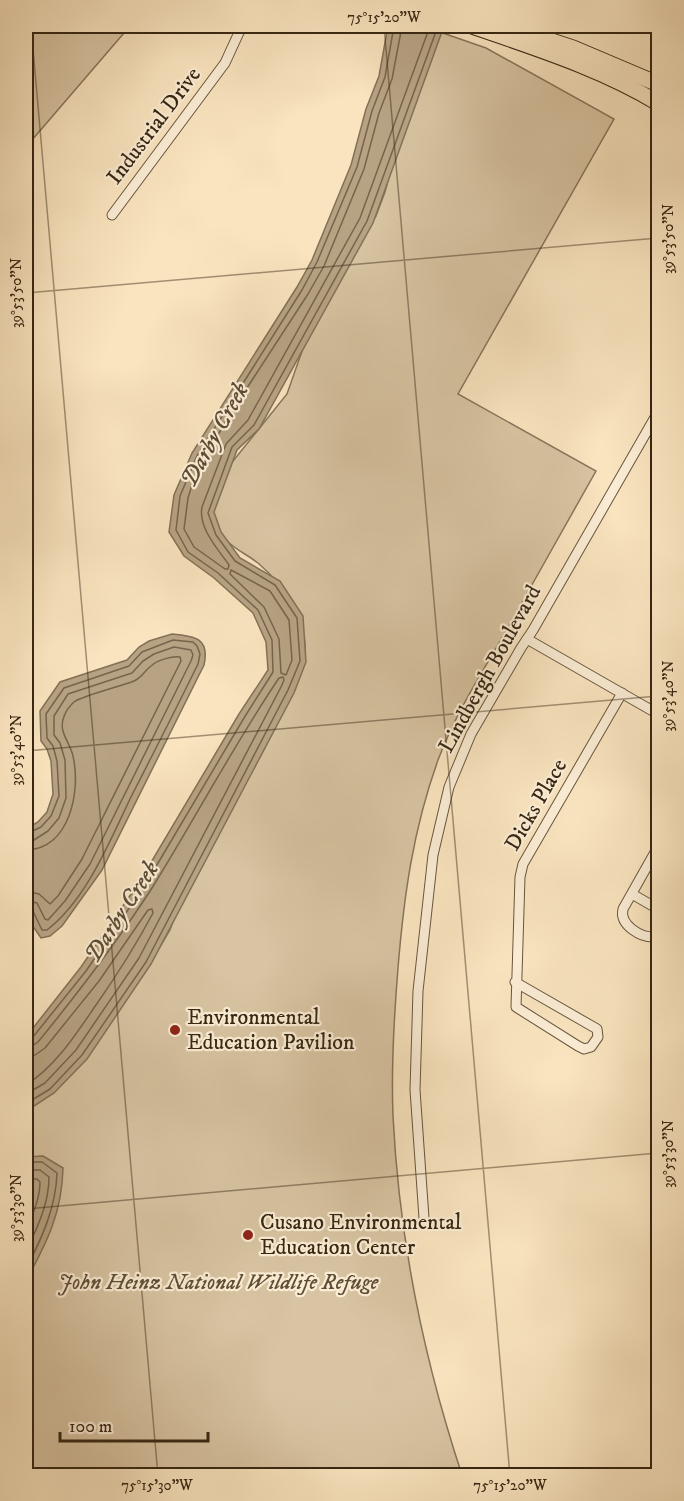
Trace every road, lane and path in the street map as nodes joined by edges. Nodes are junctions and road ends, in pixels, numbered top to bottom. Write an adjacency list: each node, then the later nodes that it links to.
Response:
1 (242, 26): 6 (street, Industrial Drive)
2 (472, 26): 5 (main road)
3 (506, 26): 4 (main road)
4 (658, 84)
5 (658, 103)
6 (112, 215)
7 (658, 412): 8 (street, Lindbergh Boulevard)
8 (527, 639): 9 (street); 16 (street, Lindbergh Boulevard)
9 (622, 693): 10 (street); 15 (street, Dicks Place)
10 (658, 714)
11 (658, 847): 12 (street)
12 (632, 894): 13 (street); 14 (street)
13 (658, 909)
14 (658, 933)
15 (515, 982): 15 (street, Dicks Place)
16 (424, 1218)

